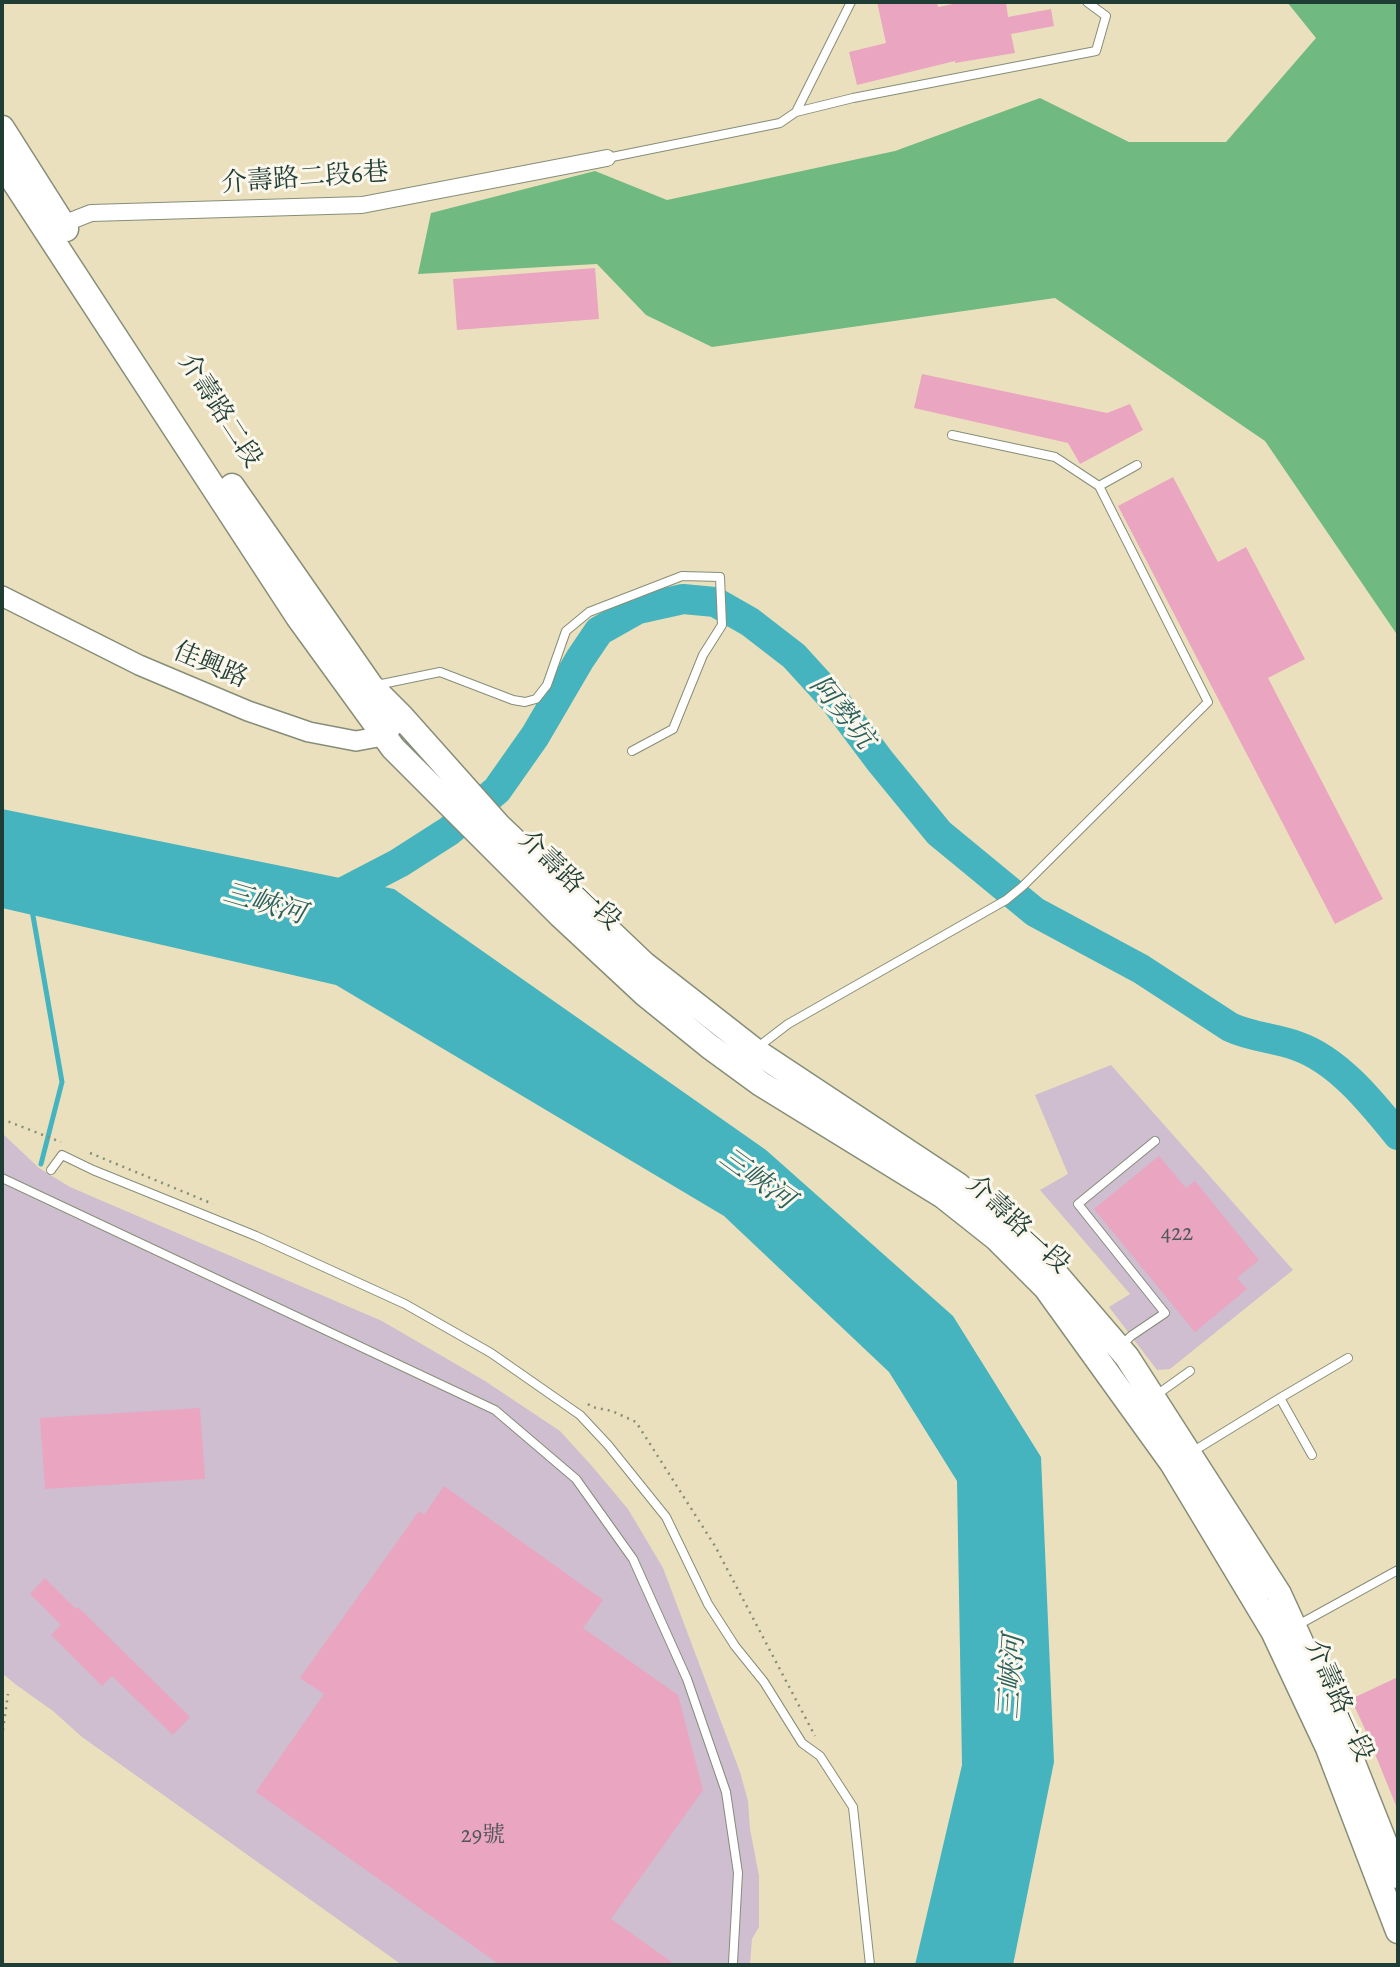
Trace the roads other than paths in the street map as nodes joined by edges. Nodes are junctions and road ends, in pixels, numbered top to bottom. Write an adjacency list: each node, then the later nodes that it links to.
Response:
1 (851, 2): 3 (lane)
2 (1087, 2): 3 (lane)
3 (796, 112): 5 (lane)
4 (2, 128): 7 (main road, 介壽路二段)
5 (607, 158): 7 (street, 介壽路二段6巷)
6 (2, 163): 7 (main road, 介壽路二段)
7 (57, 229): 12 (main road, 介壽路二段); 14 (main road, 介壽路二段)
8 (952, 435): 10 (lane)
9 (1138, 465): 10 (lane)
10 (1099, 486): 17 (lane)
11 (2, 596): 14 (street, 佳興路)
12 (371, 686): 13 (main road, 介壽路二段); 15 (lane)
13 (401, 716): 14 (street); 16 (main road, 介壽路一段)
14 (383, 736): 16 (main road, 介壽路一段)
15 (632, 751)
16 (491, 832): 17 (main road, 介壽路一段)
17 (748, 1060): 21 (main road, 介壽路一段); 27 (main road, 介壽路一段)
18 (1155, 1141): 21 (lane)
19 (51, 1170): 33 (lane)
20 (2, 1178): 32 (lane)
21 (1119, 1348): 24 (main road, 介壽路一段)
22 (1348, 1358): 25 (lane)
23 (1190, 1371): 24 (lane)
24 (1153, 1397): 27 (main road, 介壽路一段)
25 (1280, 1398): 26 (lane); 27 (lane)
26 (1311, 1455)
27 (1181, 1458): 29 (main road, 介壽路一段); 31 (main road, 介壽路一段)
28 (1398, 1570): 29 (lane)
29 (1295, 1626): 30 (main road, 介壽路一段)
30 (1398, 1876)
31 (1398, 1931)
32 (733, 1964)
33 (870, 1965)

